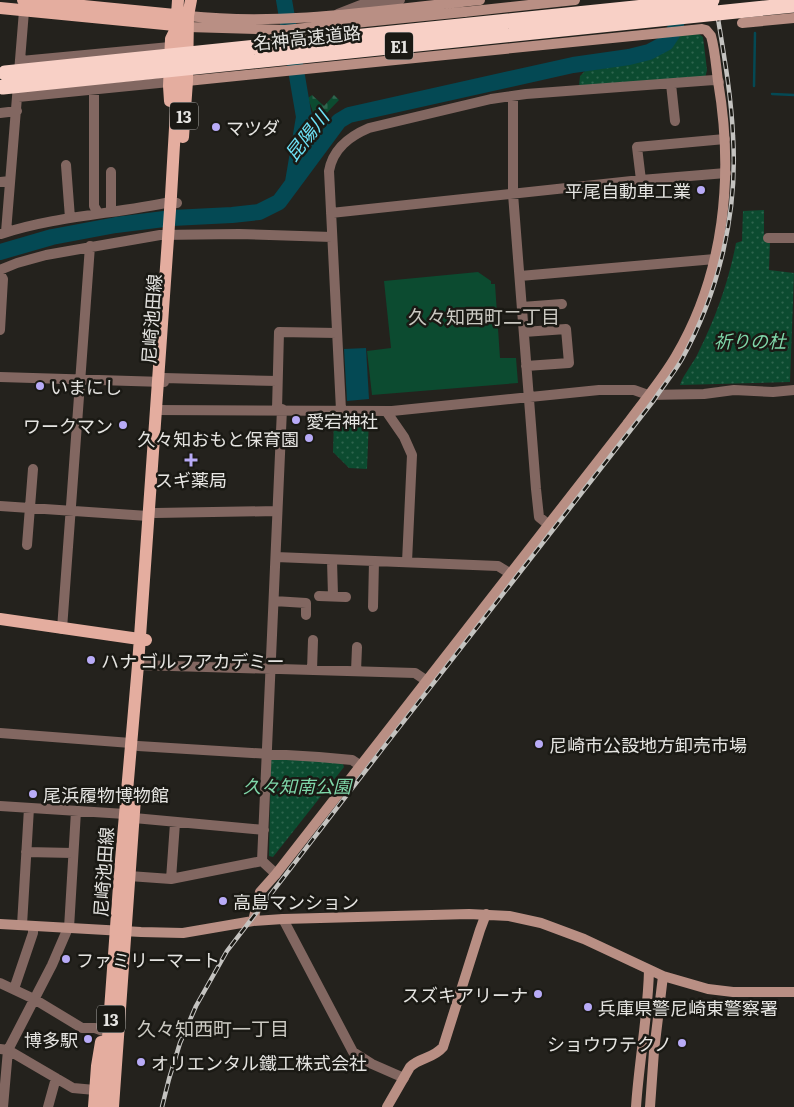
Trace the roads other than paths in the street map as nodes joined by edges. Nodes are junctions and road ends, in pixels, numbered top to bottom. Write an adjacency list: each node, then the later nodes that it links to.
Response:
1 (178, 0): 15 (main road, 尼崎池田線 / 13)
2 (191, 0): 15 (main road, 尼崎池田線 / 13)
3 (400, 0): 13 (street)
4 (480, 0): 11 (street)
5 (497, 0): 21 (street)
6 (575, 0): 11 (street, bridge)
7 (655, 0): 19 (street)
8 (712, 0): 10 (highway, 名神高速道路 / E1, bridge)
9 (24, 5): 12 (main road); 15 (main road); 22 (street)
10 (794, 5)
11 (464, 7): 13 (street); 18 (street)
12 (0, 8)
13 (330, 17): 17 (street)
14 (794, 18): 16 (street)
15 (183, 21): 17 (street); 20 (main road, 尼崎池田線 / 13); 24 (main road, 尼崎池田線 / 13); 35 (main road, 尼崎池田線 / 13)
16 (742, 23)
17 (289, 24): 18 (street)
18 (308, 28): 23 (street)
19 (661, 33): 21 (street); 26 (street)
20 (170, 47): 22 (street); 25 (main road, 尼崎池田線 / 13)
21 (504, 48): 23 (street)
22 (21, 61): 30 (street)
23 (313, 68): 24 (street)
24 (187, 81): 42 (main road, 尼崎池田線 / 13)
25 (169, 82): 28 (street); 35 (main road, 尼崎池田線 / 13)
26 (718, 82): 27 (street); 34 (street)
27 (671, 84): 29 (street); 33 (street)
28 (94, 88): 30 (street); 44 (street)
29 (513, 96): 41 (street); 45 (street)
30 (18, 97): 31 (street)
31 (17, 111): 32 (street); 40 (street)
32 (0, 113)
33 (675, 121)
34 (725, 139): 38 (street); 39 (street)
35 (174, 148): 42 (main road, 尼崎池田線 / 13)
36 (66, 165): 46 (street)
37 (112, 172): 43 (street)
38 (726, 173): 39 (street); 53 (street)
39 (641, 180): 41 (street)
40 (5, 182): 47 (street)
41 (513, 194): 45 (street); 55 (street)
42 (174, 204): 43 (street); 48 (main road, 尼崎池田線 / 13)
43 (112, 211): 44 (street)
44 (98, 213): 46 (street)
45 (331, 213): 49 (street)
46 (70, 218): 47 (street)
47 (3, 233)
48 (172, 233): 49 (street); 52 (street); 64 (main road, 尼崎池田線 / 13)
49 (332, 237): 60 (street)
50 (768, 238): 51 (street)
51 (794, 238)
52 (90, 246): 54 (street); 63 (street)
53 (715, 259): 55 (street); 67 (street)
54 (0, 272): 58 (street)
55 (520, 276): 57 (street)
56 (562, 304): 57 (street)
57 (522, 307): 59 (street)
58 (0, 330)
59 (524, 332): 61 (street); 61 (street)
60 (337, 334): 65 (street); 71 (street)
61 (526, 366): 68 (street)
62 (0, 376): 63 (street)
63 (80, 379): 64 (street); 76 (street)
64 (162, 381): 65 (street); 70 (main road, 尼崎池田線 / 13)
65 (278, 381): 69 (street)
66 (794, 390): 67 (street)
67 (648, 395): 68 (street); 79 (street)
68 (529, 397): 72 (street); 79 (street)
69 (280, 409): 70 (street); 71 (street); 77 (street)
70 (159, 410): 78 (main road, 尼崎池田線 / 13)
71 (341, 410): 72 (street)
72 (386, 411): 84 (street)
73 (33, 469): 75 (street)
74 (0, 506): 75 (street)
75 (30, 508): 76 (street); 80 (street)
76 (71, 511): 78 (street); 93 (street)
77 (277, 511): 78 (street); 81 (street)
78 (151, 514): 94 (main road, 尼崎池田線 / 13)
79 (548, 524): 85 (street)
80 (27, 544)
81 (276, 557): 82 (street); 89 (street)
82 (332, 560): 83 (street); 87 (street)
83 (374, 561): 84 (street); 90 (street)
84 (407, 562): 85 (street)
85 (511, 574): 101 (street)
86 (319, 596): 87 (street)
87 (333, 596): 88 (street)
88 (346, 597)
89 (274, 601): 91 (street); 98 (street)
90 (373, 607)
91 (306, 615)
92 (0, 619): 93 (main road)
93 (62, 629): 94 (main road)
94 (143, 640): 97 (main road, 尼崎池田線 / 13)
95 (313, 640): 99 (street)
96 (357, 647): 100 (street)
97 (141, 666): 98 (street); 103 (main road, 尼崎池田線 / 13)
98 (270, 670): 99 (street); 104 (street)
99 (312, 670): 100 (street)
100 (356, 672): 101 (street)
101 (427, 681): 105 (street)
102 (0, 733): 103 (street)
103 (134, 744): 104 (street); 109 (main road, 尼崎池田線 / 13)
104 (268, 752): 105 (street); 111 (street)
105 (361, 766): 115 (street)
106 (0, 806): 107 (street)
107 (29, 808): 108 (street); 112 (street)
108 (76, 811): 109 (street); 113 (street)
109 (129, 816): 110 (street); 116 (main road, 尼崎池田線 / 13); 125 (main road, 尼崎池田線 / 13)
110 (175, 823): 111 (street); 117 (street)
111 (264, 830): 114 (street)
112 (26, 852): 113 (street); 122 (street)
113 (73, 854): 124 (street)
114 (262, 861): 115 (street); 117 (street)
115 (276, 874): 120 (street)
116 (129, 876): 117 (street); 125 (main road, 尼崎池田線 / 13)
117 (172, 879)
118 (486, 914): 119 (street); 126 (street); 136 (street)
119 (283, 919): 120 (street); 136 (street)
120 (253, 920): 125 (street)
121 (0, 924): 122 (street)
122 (22, 925): 123 (street)
123 (33, 926): 124 (street); 129 (street)
124 (68, 928): 125 (street); 131 (street)
125 (122, 931): 132 (main road, 尼崎池田線 / 13)
126 (650, 970): 127 (street); 145 (street)
127 (664, 976): 130 (street); 146 (street)
128 (0, 983): 129 (street)
129 (14, 989): 131 (street)
130 (794, 992)
131 (34, 998): 133 (street); 134 (street)
132 (116, 1017): 133 (main road); 141 (main road, 尼崎池田線 / 13); 142 (main road, 尼崎池田線 / 13); 143 (main road)
133 (103, 1031): 137 (main road)
134 (4, 1049): 135 (street); 138 (street)
135 (56, 1078): 137 (street); 139 (street)
136 (404, 1078): 144 (street)
137 (95, 1090): 140 (main road)
138 (3, 1107)
139 (48, 1107)
140 (94, 1107)
141 (103, 1107)
142 (113, 1107)
143 (122, 1107)
144 (387, 1107)
145 (636, 1107)
146 (650, 1107)

